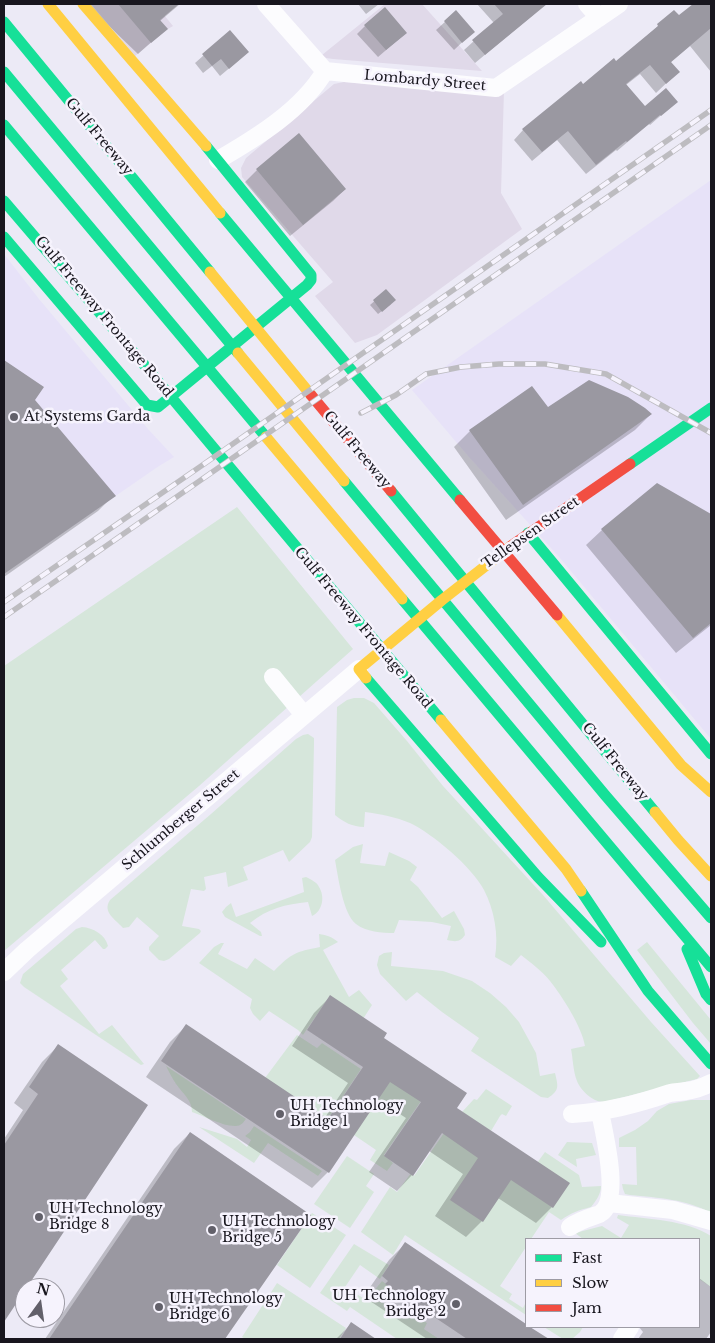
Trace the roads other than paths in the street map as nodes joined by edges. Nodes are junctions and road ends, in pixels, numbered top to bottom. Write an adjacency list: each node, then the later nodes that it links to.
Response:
1 (48, 4): 20 (main road)
2 (83, 4): 11 (main road)
3 (266, 4): 9 (street)
4 (588, 4): 6 (street)
5 (619, 4): 6 (street, Lombardy Street)
6 (599, 18): 9 (street, Lombardy Street)
7 (7, 26): 21 (main road, Gulf Freeway)
8 (4, 72): 24 (main road, Gulf Freeway)
9 (325, 72): 11 (street)
10 (4, 125): 25 (main road)
11 (218, 160): 13 (main road)
12 (4, 201): 28 (main road, Gulf Freeway Frontage Road)
13 (4, 236)
14 (711, 408): 15 (main road, Tellepsen Street)
15 (524, 537): 16 (main road, Tellepsen Street); 19 (main road)
16 (364, 665): 18 (street, Schlumberger Street); 28 (main road)
17 (273, 677): 18 (street)
18 (304, 715): 27 (street, Schlumberger Street)
19 (711, 754)
20 (711, 792)
21 (678, 840): 22 (main road); 23 (main road, Gulf Freeway)
22 (711, 872)
23 (711, 876)
24 (711, 918)
25 (679, 929): 26 (main road); 29 (main road)
26 (711, 967)
27 (4, 972)
28 (648, 991): 30 (main road, Gulf Freeway Frontage Road)
29 (711, 1000)
30 (711, 1064)
31 (711, 1083): 32 (street)
32 (600, 1112): 33 (street); 34 (street)
33 (572, 1114)
34 (609, 1203): 35 (street); 36 (street)
35 (711, 1221)
36 (570, 1227)
37 (629, 1328): 38 (street)
38 (622, 1339)

